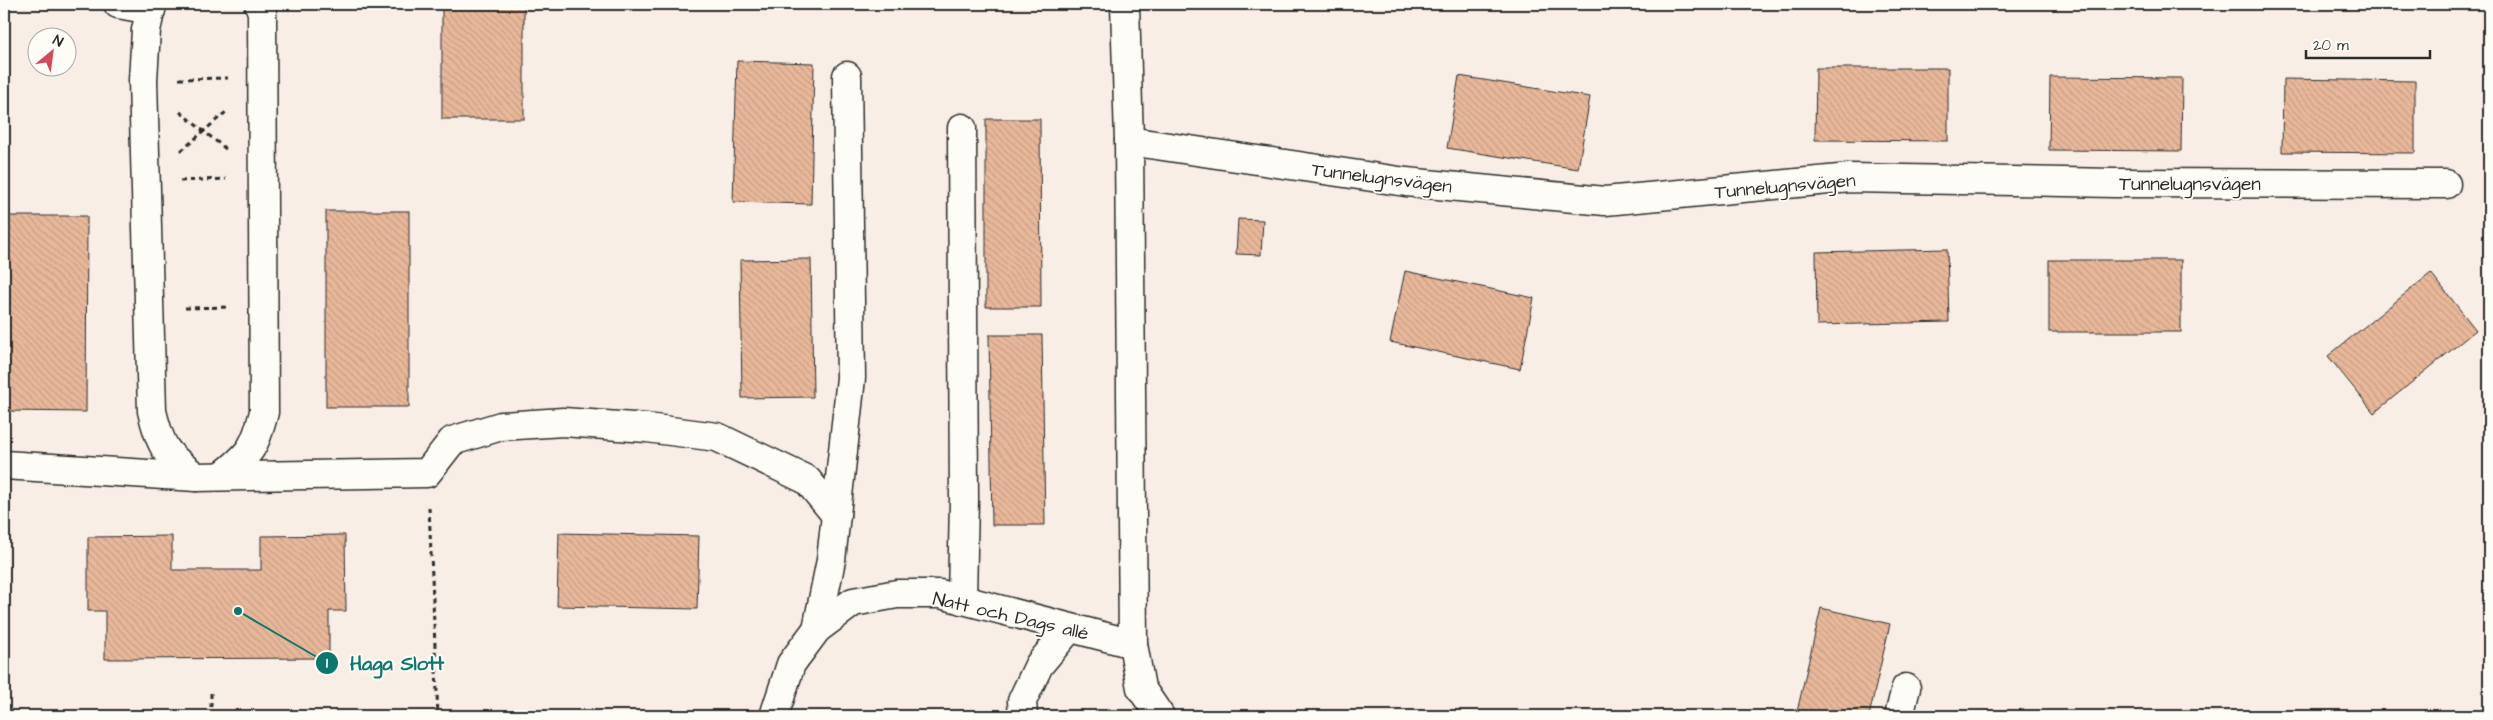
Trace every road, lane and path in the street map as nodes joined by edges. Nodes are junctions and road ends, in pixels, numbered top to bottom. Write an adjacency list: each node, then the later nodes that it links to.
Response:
1 (118, 4): 4 (street)
2 (259, 4): 6 (street)
3 (1125, 4): 10 (street)
4 (152, 7): 7 (street)
5 (846, 76): 19 (street)
6 (264, 78): 7 (path); 9 (path); 11 (street)
7 (143, 80): 9 (path); 12 (street)
8 (962, 128): 20 (street)
9 (203, 132): 11 (path); 12 (path)
10 (1129, 141): 13 (street, Tunnelugnsvägen); 23 (street)
11 (263, 178): 12 (path); 14 (street)
12 (147, 182): 15 (street)
13 (2446, 184)
14 (263, 306): 15 (path); 18 (street)
15 (150, 309): 18 (street)
16 (4, 465): 18 (street)
17 (427, 473): 18 (street); 19 (street); 27 (path)
18 (209, 477)
19 (836, 515): 21 (street)
20 (962, 600): 21 (street, Natt och Dags allé); 22 (street, Natt och Dags allé)
21 (817, 629): 28 (street, Natt och Dags allé)
22 (1069, 629): 23 (street, Natt och Dags allé); 29 (street)
23 (1132, 644): 30 (street)
24 (1906, 688): 31 (street)
25 (211, 690): 26 (path)
26 (211, 716)
27 (438, 716)
28 (774, 716)
29 (1023, 716)
30 (1160, 716)
31 (1900, 716)

